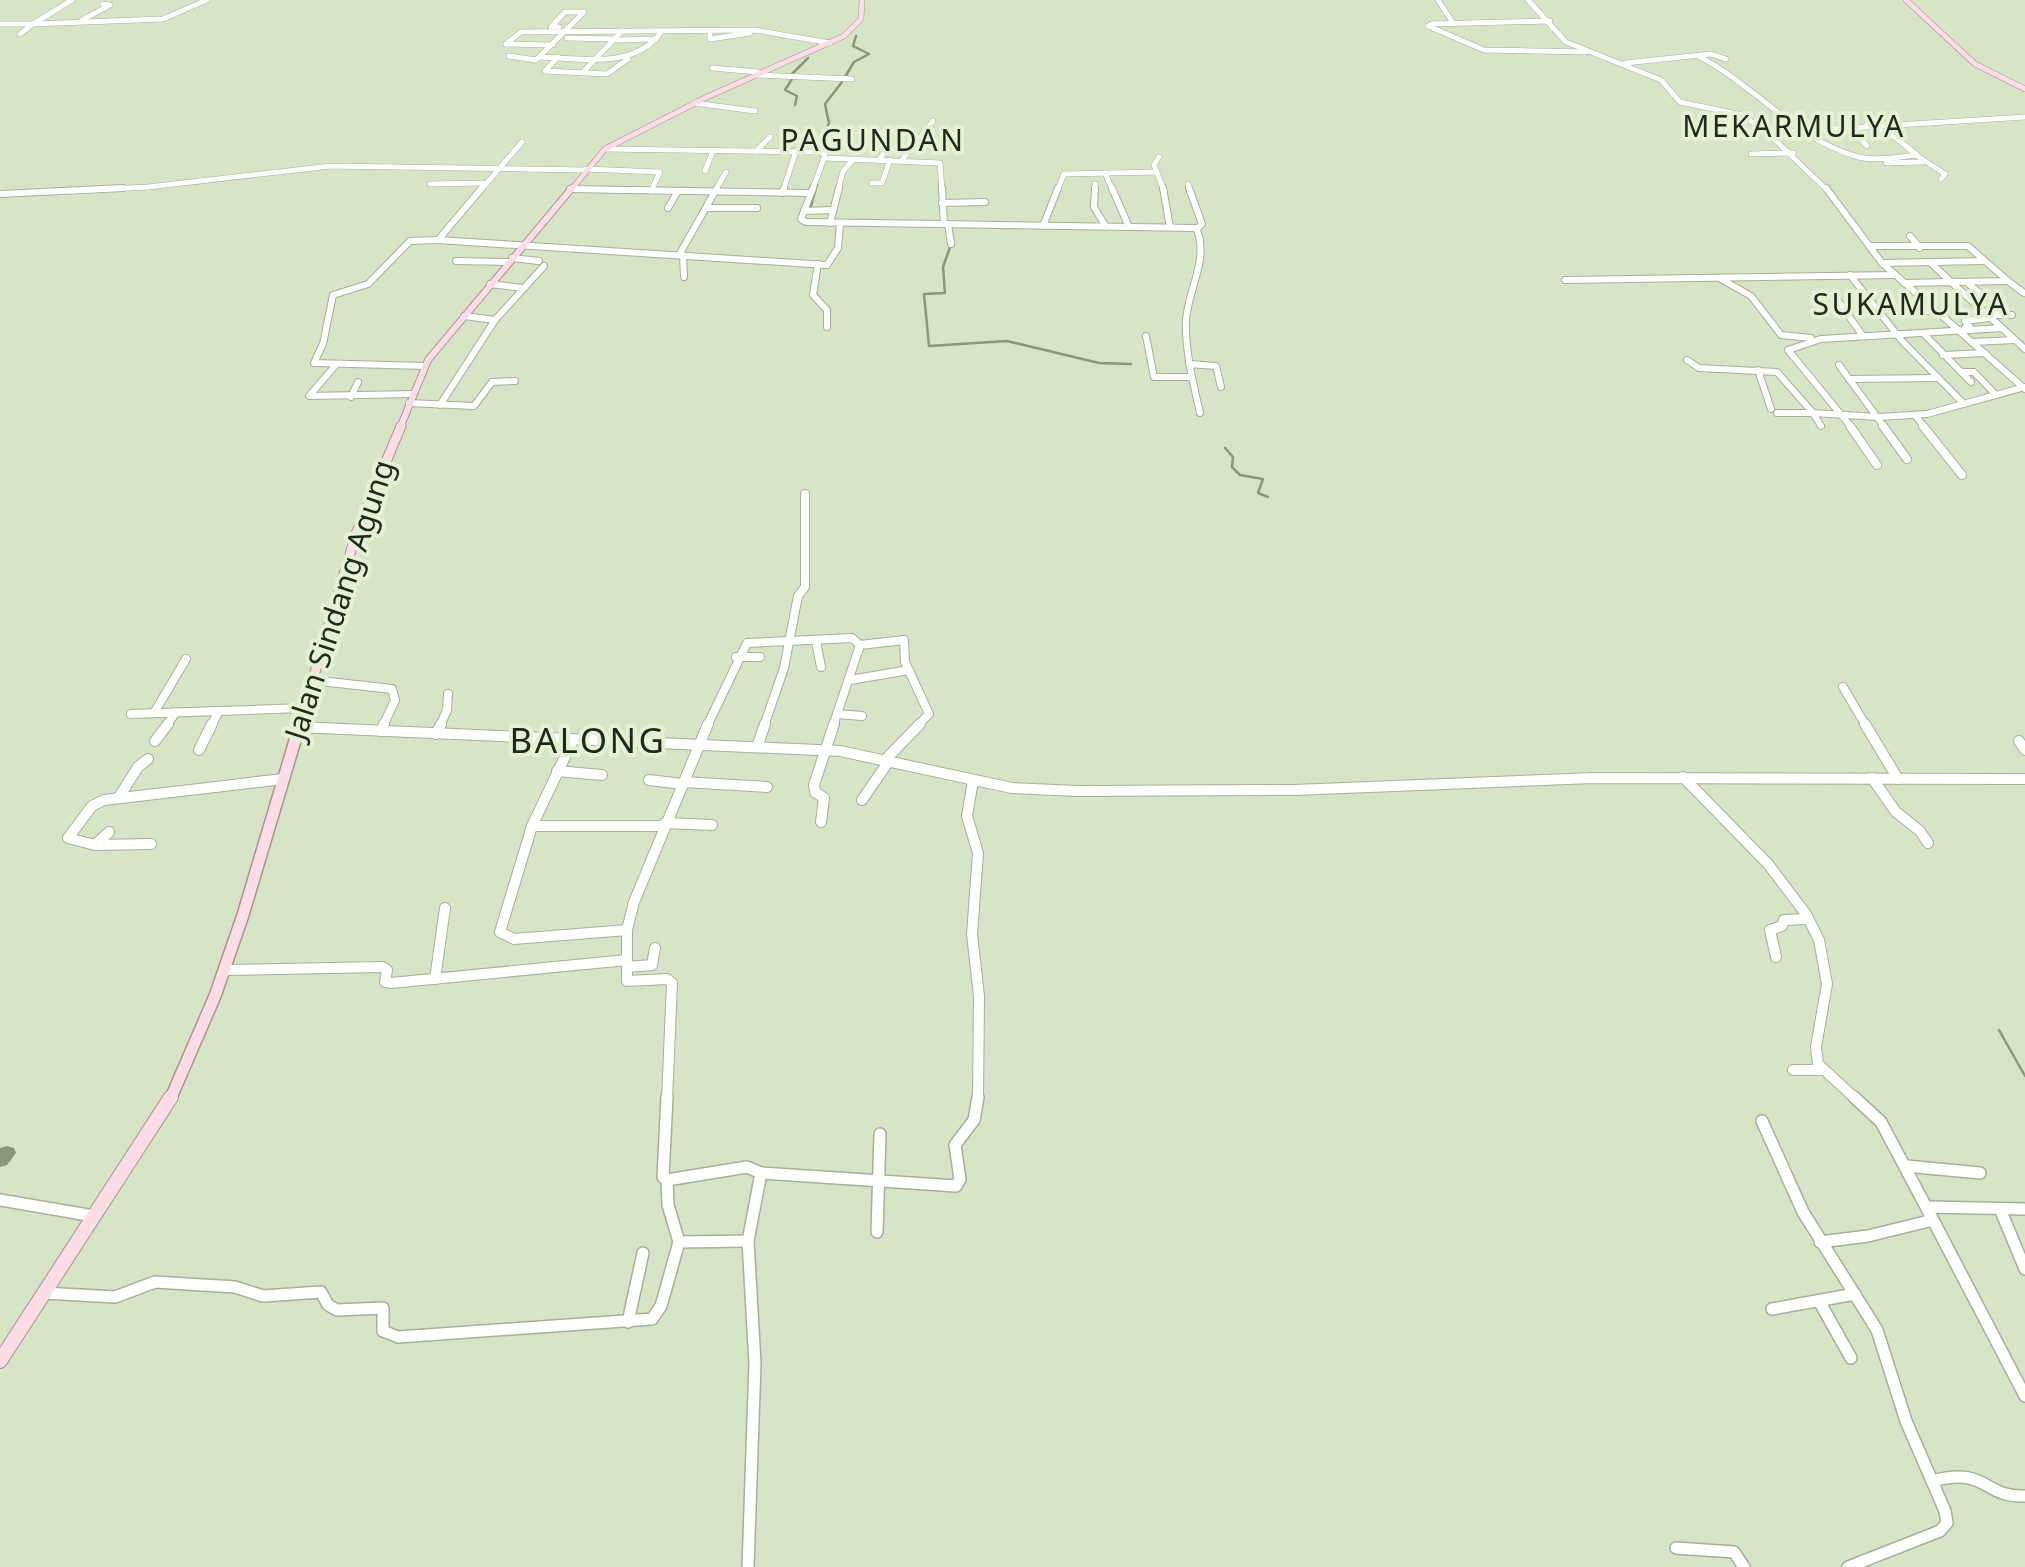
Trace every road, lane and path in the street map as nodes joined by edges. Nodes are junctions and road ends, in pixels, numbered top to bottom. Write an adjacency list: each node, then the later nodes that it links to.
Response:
1 (72, 0): 12 (street)
2 (207, 0): 8 (street)
3 (862, 0): 21 (main road, Jalan Sindang Agung)
4 (1438, 0): 10 (street)
5 (1528, 0): 9 (street)
6 (1906, 0): 45 (main road)
7 (103, 4): 8 (street)
8 (80, 21): 12 (street)
9 (1550, 21): 10 (street); 30 (street)
10 (1453, 23): 19 (street)
11 (0, 24): 12 (street)
12 (33, 24): 15 (street)
13 (567, 30): 13 (street); 16 (street); 17 (street); 18 (street)
14 (661, 33): 16 (street); 16 (street); 21 (street); 25 (street)
15 (20, 34)
16 (620, 35): 18 (street); 23 (street)
17 (513, 39): 18 (street); 26 (street)
18 (559, 39): 22 (street)
19 (1458, 40): 20 (street); 30 (street)
20 (1442, 42)
21 (830, 43): 43 (main road, Jalan Sindang Agung)
22 (553, 44): 26 (street); 27 (street)
23 (608, 45): 25 (street); 28 (street)
24 (500, 46): 26 (street)
25 (650, 46): 29 (street)
26 (516, 50): 27 (street); 31 (street)
27 (547, 50): 31 (street)
28 (602, 51): 29 (street); 37 (street)
29 (639, 52): 34 (street)
30 (1590, 52): 39 (street)
31 (540, 56): 33 (street)
32 (1698, 56): 36 (street); 39 (street); 54 (street)
33 (558, 57): 35 (street); 41 (street)
34 (630, 57): 37 (street); 38 (street)
35 (577, 58): 37 (street); 41 (street)
36 (1726, 59)
37 (595, 61): 38 (street); 42 (street)
38 (622, 63): 42 (street)
39 (1622, 63): 55 (street)
40 (712, 68): 43 (street)
41 (564, 72): 42 (street)
42 (582, 73)
43 (758, 74): 44 (street); 46 (main road, Jalan Sindang Agung)
44 (852, 79)
45 (2025, 89)
46 (694, 103): 47 (street); 49 (main road, Jalan Sindang Agung)
47 (755, 111)
48 (2025, 116): 52 (street)
49 (663, 118): 51 (street); 61 (main road, Jalan Sindang Agung)
50 (933, 121): 75 (street)
51 (677, 122)
52 (1867, 124): 53 (street); 69 (street)
53 (1848, 126): 54 (street); 59 (street)
54 (1807, 129): 55 (street); 69 (street)
55 (1768, 132): 67 (street)
56 (770, 137): 65 (street)
57 (522, 142): 79 (street)
58 (890, 144): 73 (street)
59 (1867, 146)
60 (868, 147): 72 (street)
61 (605, 149): 62 (street); 80 (main road, Jalan Sindang Agung)
62 (634, 149): 63 (street); 81 (street)
63 (666, 150): 64 (street); 83 (street)
64 (713, 150): 65 (street); 82 (street)
65 (756, 151): 66 (street)
66 (796, 152): 71 (street); 97 (street)
67 (1794, 153): 68 (street); 121 (street)
68 (1751, 154)
69 (1916, 155): 76 (street)
70 (1159, 157): 85 (street)
71 (824, 158): 72 (street); 98 (street)
72 (857, 159): 73 (street); 105 (street)
73 (879, 160): 74 (street)
74 (890, 160): 75 (street); 89 (street)
75 (901, 161): 100 (street)
76 (1926, 162): 77 (street); 87 (street)
77 (1886, 163)
78 (362, 165): 79 (street); 99 (street)
79 (496, 168): 80 (street); 88 (street)
80 (586, 169): 81 (street); 93 (main road, Jalan Sindang Agung)
81 (620, 171): 83 (street)
82 (706, 171)
83 (660, 172): 94 (street)
84 (726, 172): 96 (street)
85 (1157, 172): 86 (street); 113 (street)
86 (1105, 173): 110 (street); 112 (street)
87 (1941, 178)
88 (484, 183): 90 (street); 117 (street)
89 (872, 183)
90 (430, 184)
91 (1095, 184): 111 (street)
92 (1188, 184): 114 (street)
93 (570, 189): 94 (street); 120 (main road, Jalan Sindang Agung)
94 (651, 191): 95 (street)
95 (678, 191): 96 (street); 102 (street)
96 (717, 192): 97 (street); 103 (street)
97 (782, 193): 98 (street)
98 (811, 193): 106 (street)
99 (0, 194)
100 (942, 202): 101 (street); 109 (street)
101 (986, 202)
102 (668, 208)
103 (708, 208): 104 (street); 124 (street)
104 (758, 208)
105 (832, 210): 106 (street); 107 (street)
106 (808, 211): 107 (street)
107 (830, 223): 108 (street)
108 (840, 223): 109 (street); 131 (street)
109 (946, 224): 110 (street); 119 (street)
110 (1042, 226): 111 (street)
111 (1108, 227): 112 (street); 116 (street)
112 (1129, 227): 113 (street)
113 (1170, 227): 114 (street)
114 (1198, 228): 166 (street)
115 (1910, 236): 122 (street)
116 (1117, 238)
117 (438, 240): 120 (street); 168 (street)
118 (652, 243): 123 (street)
119 (951, 244)
120 (523, 245): 123 (street); 125 (main road, Jalan Sindang Agung)
121 (1869, 246): 122 (street); 129 (street)
122 (1920, 248): 127 (street)
123 (645, 253): 124 (street)
124 (681, 255): 131 (street); 134 (street)
125 (510, 260): 126 (street); 130 (street); 140 (main road, Jalan Sindang Agung)
126 (456, 261)
127 (1984, 261): 128 (street); 137 (street)
128 (1930, 262): 129 (street); 138 (street)
129 (1882, 263): 133 (street)
130 (542, 264): 142 (street)
131 (818, 264): 152 (street)
132 (1850, 275): 133 (street); 135 (street); 156 (street)
133 (1895, 275): 141 (street)
134 (684, 276)
135 (1718, 278): 136 (street); 159 (street)
136 (1565, 280)
137 (2008, 281): 139 (street); 143 (street)
138 (1950, 282): 139 (street); 141 (street); 150 (street)
139 (1966, 282): 145 (street)
140 (490, 284): 142 (street); 149 (main road, Jalan Sindang Agung)
141 (1904, 284): 146 (street)
142 (523, 288): 151 (street)
143 (2024, 293)
144 (1834, 294): 158 (street)
145 (1981, 294)
146 (1935, 311): 147 (street); 154 (street)
147 (1896, 312)
148 (2012, 315): 150 (street)
149 (464, 316): 151 (street); 169 (main road, Jalan Sindang Agung)
150 (1988, 316): 153 (street); 154 (street)
151 (495, 320): 183 (street)
152 (827, 327)
153 (2002, 328): 154 (street); 160 (street)
154 (1960, 331): 155 (street); 161 (street)
155 (1923, 333): 156 (street); 164 (street)
156 (1896, 334): 158 (street); 174 (street)
157 (1146, 336): 172 (street)
158 (1864, 336): 159 (street)
159 (1819, 339): 187 (street)
160 (2014, 340): 161 (street); 162 (street)
161 (1972, 342): 163 (street)
162 (2025, 349)
163 (1984, 353): 164 (street); 178 (street)
164 (1943, 355): 171 (street)
165 (1687, 360): 170 (street)
166 (1190, 364): 172 (street); 177 (street)
167 (1840, 365): 173 (street)
168 (335, 366): 169 (street); 180 (street)
169 (424, 366): 181 (main road, Jalan Sindang Agung)
170 (1758, 370): 185 (street); 185 (street)
171 (1960, 372): 174 (street); 179 (street)
172 (1192, 377): 184 (street)
173 (1850, 378): 174 (street); 188 (street)
174 (1940, 380): 182 (street)
175 (514, 381): 183 (street)
176 (358, 382): 180 (street)
177 (1221, 387)
178 (2024, 388): 179 (street)
179 (1994, 393): 182 (street)
180 (351, 397): 181 (street)
181 (411, 398): 183 (street); 202 (main road, Jalan Sindang Agung)
182 (1964, 404): 186 (street)
183 (440, 405)
184 (1200, 413)
185 (1813, 413): 187 (street); 189 (street)
186 (1915, 415): 188 (street); 192 (street)
187 (1844, 417): 188 (street); 191 (street)
188 (1879, 417): 190 (street)
189 (1821, 426)
190 (1907, 459)
191 (1877, 465)
192 (1962, 476)
193 (805, 494): 195 (street)
194 (816, 640): 195 (street); 196 (street); 200 (street)
195 (790, 641): 197 (street); 219 (street)
196 (860, 645): 201 (street); 203 (street)
197 (736, 657): 198 (street); 218 (street)
198 (760, 657)
199 (186, 659): 208 (street)
200 (822, 667)
201 (910, 670): 203 (street); 223 (street)
202 (311, 680): 206 (main road, Jalan Sindang Agung); 214 (street)
203 (850, 680): 211 (street)
204 (1843, 688): 230 (street)
205 (448, 694): 215 (street)
206 (303, 708): 207 (street); 213 (main road, Jalan Sindang Agung)
207 (219, 711): 209 (street); 220 (street)
208 (154, 712): 209 (street); 210 (street)
209 (176, 712): 216 (street)
210 (132, 714)
211 (837, 714): 212 (street); 221 (street)
212 (862, 716)
213 (298, 727): 214 (street); 229 (main road, Jalan Sindang Agung)
214 (381, 731): 215 (street)
215 (436, 734): 217 (street)
216 (155, 740)
217 (573, 740): 218 (street); 224 (street)
218 (701, 745): 219 (street); 233 (street)
219 (757, 748): 221 (street)
220 (199, 750)
221 (824, 750): 223 (street); 237 (street)
222 (148, 760): 235 (street)
223 (887, 760): 232 (street); 236 (street)
224 (556, 771): 225 (street); 240 (street)
225 (602, 776)
226 (1682, 777): 227 (street); 232 (street); 246 (street)
227 (1872, 778): 230 (street); 242 (street)
228 (2025, 778): 230 (street)
229 (283, 779): 235 (street); 251 (main road, Jalan Sindang Agung)
230 (1898, 779)
231 (649, 780): 233 (street)
232 (974, 781): 261 (street)
233 (684, 783): 234 (street); 238 (street)
234 (766, 787)
235 (119, 797): 244 (street)
236 (862, 800)
237 (821, 822)
238 (665, 825): 239 (street); 240 (street); 247 (street)
239 (712, 825)
240 (532, 826): 247 (street)
241 (109, 832): 244 (street)
242 (1928, 843)
243 (151, 844): 244 (street)
244 (95, 846)
245 (444, 908): 252 (street)
246 (1807, 919): 249 (street); 254 (street)
247 (627, 930): 250 (street)
248 (655, 948): 250 (street)
249 (1776, 957)
250 (627, 964): 252 (street); 260 (street)
251 (224, 970): 252 (street); 266 (main road, Jalan Sindang Agung)
252 (435, 979)
253 (1794, 1070): 254 (street)
254 (1822, 1070): 257 (street)
255 (1762, 1121): 270 (street)
256 (880, 1134): 261 (street)
257 (1906, 1166): 259 (street); 265 (street)
258 (762, 1173): 260 (street); 261 (street); 269 (street)
259 (1980, 1174)
260 (668, 1180): 268 (street)
261 (878, 1182): 267 (street)
262 (0, 1200): 266 (street)
263 (2000, 1208): 264 (street); 265 (street); 272 (street)
264 (2025, 1209)
265 (1930, 1213): 270 (street); 280 (street)
266 (94, 1216): 273 (main road, Jalan Sindang Agung)
267 (877, 1232)
268 (679, 1242): 269 (street); 277 (street)
269 (748, 1242): 284 (street)
270 (1820, 1242): 274 (street)
271 (643, 1253): 277 (street)
272 (2025, 1270)
273 (44, 1293): 277 (street); 279 (main road, Jalan Sindang Agung)
274 (1855, 1294): 275 (street); 281 (street)
275 (1819, 1300): 276 (street); 278 (street)
276 (1772, 1309)
277 (628, 1322)
278 (1851, 1358)
279 (0, 1361)
280 (2025, 1396)
281 (1932, 1481): 282 (street); 286 (street)
282 (2025, 1496)
283 (1676, 1548): 285 (street)
284 (748, 1567)
285 (1744, 1567)
286 (1848, 1567)

